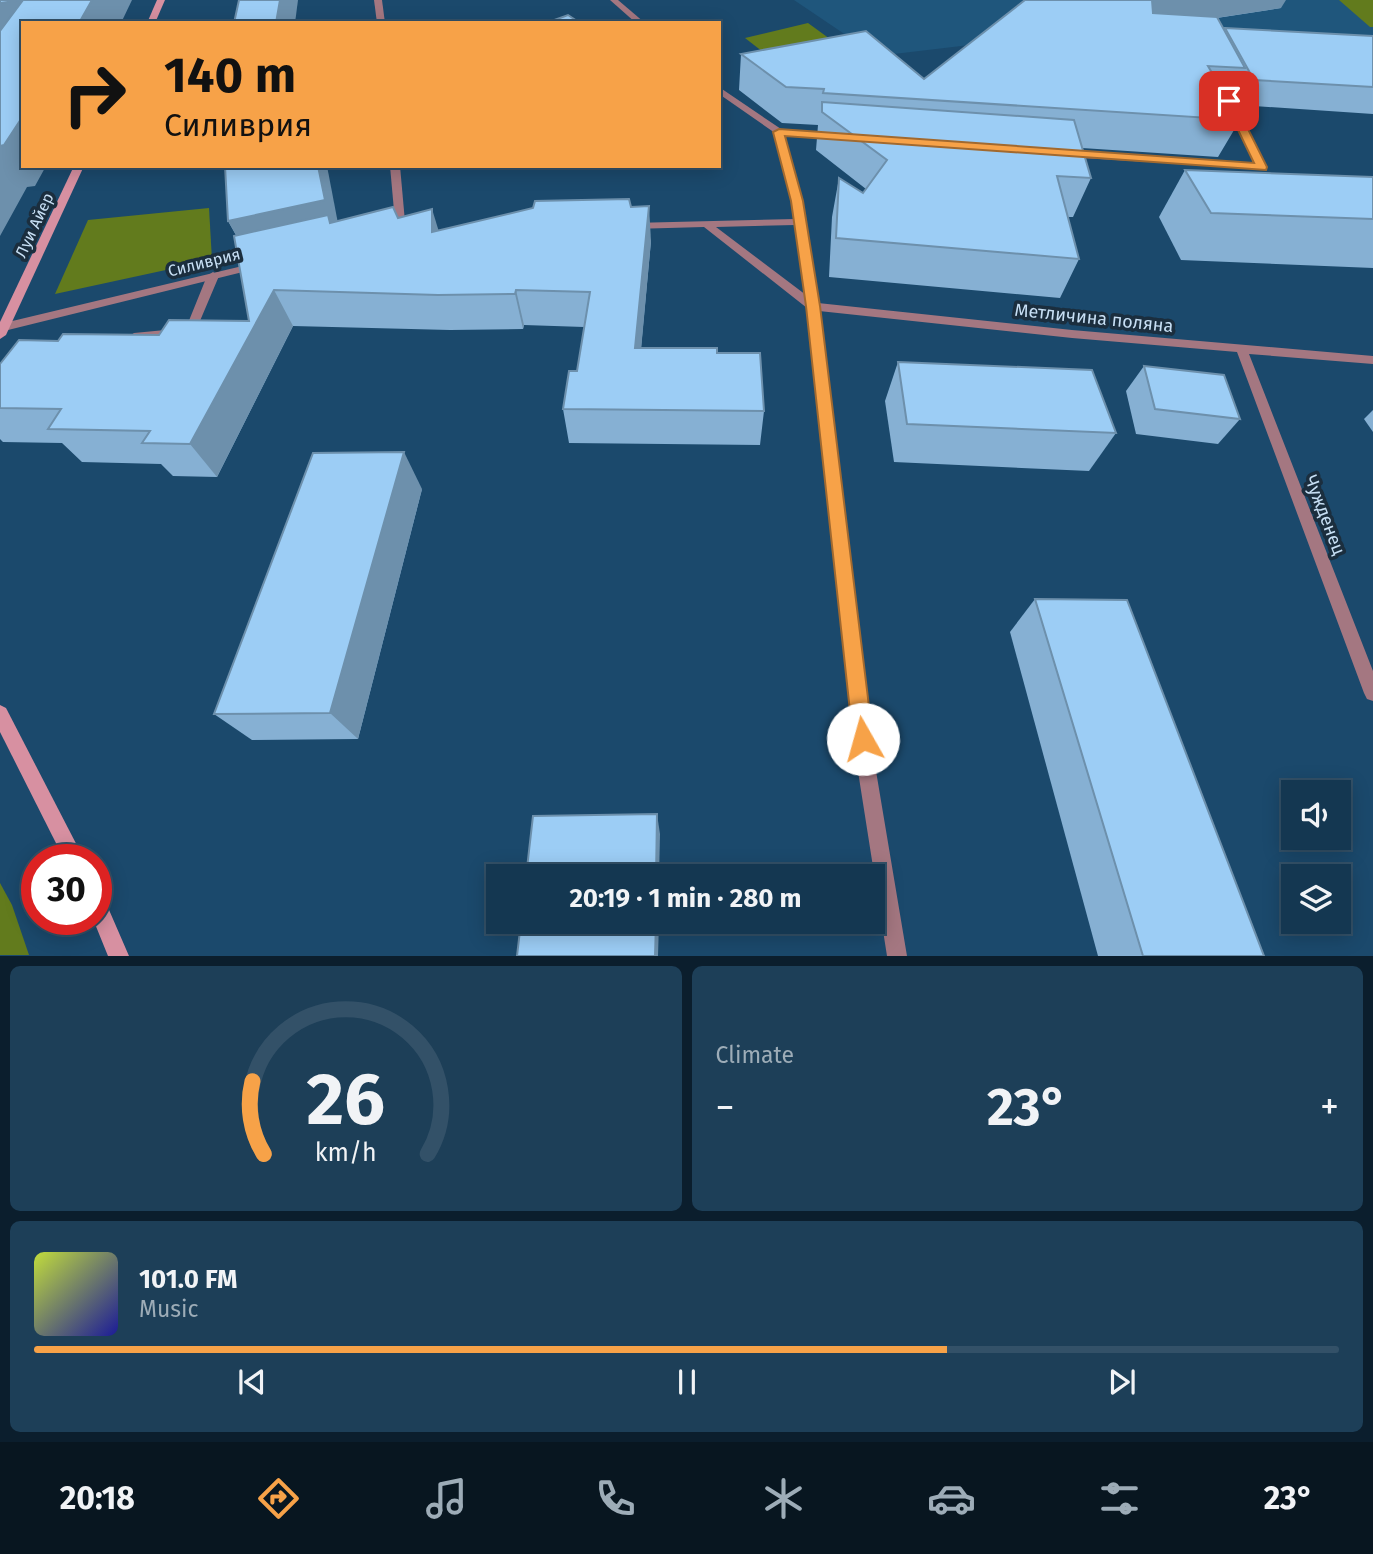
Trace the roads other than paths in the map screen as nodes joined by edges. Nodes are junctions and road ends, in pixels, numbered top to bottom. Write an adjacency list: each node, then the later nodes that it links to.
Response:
1 (161, 0): 4 (main road)
2 (378, 0): 5 (street)
3 (614, 0): 6 (street)
4 (152, 21)
5 (381, 21)
6 (639, 21)
7 (1213, 68): 11 (street)
8 (721, 91): 9 (street)
9 (779, 132): 10 (street); 14 (street)
10 (846, 137)
11 (1051, 153)
12 (78, 168): 23 (main road, Луи Айер)
13 (395, 168): 18 (street)
14 (799, 222): 15 (street); 22 (street)
15 (707, 225): 16 (street); 22 (street)
16 (616, 227)
17 (414, 232): 18 (street)
18 (401, 233): 19 (street)
19 (388, 235)
20 (276, 260): 21 (street, Силиврия)
21 (213, 276): 23 (street, Силиврия); 24 (street)
22 (813, 306): 25 (street, Метличина поляна); 32 (street)
23 (2, 331)
24 (126, 337)
25 (1242, 350): 26 (street, Метличина поляна); 27 (street, Чужденец)
26 (1373, 360)
27 (1373, 693)
28 (0, 714): 29 (main road)
29 (66, 844)
30 (110, 935): 31 (main road)
31 (119, 956)
32 (897, 956)

